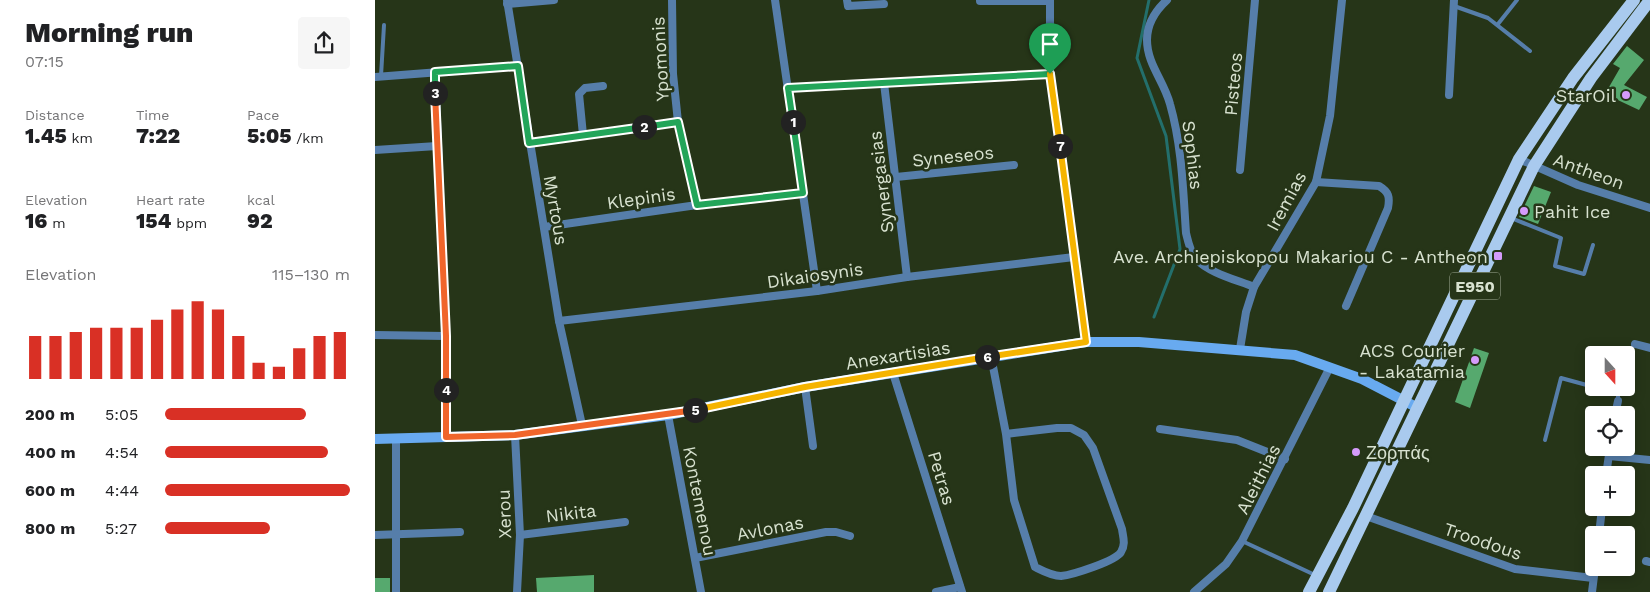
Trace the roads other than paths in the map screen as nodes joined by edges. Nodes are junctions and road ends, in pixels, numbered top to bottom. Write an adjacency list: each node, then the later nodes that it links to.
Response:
1 (554, 0): 13 (street)
2 (672, 0): 27 (street, Ypomonis)
3 (775, 0): 25 (street)
4 (847, 0): 15 (street)
5 (1167, 0): 46 (street, Sophias)
6 (1255, 0): 35 (street, Pisteos)
7 (1342, 0): 37 (street, Iremias)
8 (1517, 0): 16 (lane)
9 (1634, 0): 32 (main road, E950)
10 (1650, 0): 34 (main road, E950)
11 (980, 1): 12 (street)
12 (1049, 1): 21 (street)
13 (507, 2): 19 (street, Myrtous)
14 (1454, 3): 16 (lane); 26 (street)
15 (884, 4)
16 (1498, 24): 18 (lane)
17 (384, 25): 22 (lane)
18 (1530, 51)
19 (518, 66): 20 (street); 29 (street, Myrtous)
20 (435, 72): 22 (street); 30 (street)
21 (1050, 74): 23 (street); 44 (street)
22 (378, 77)
23 (885, 83): 25 (street); 36 (street, Synergasias)
24 (603, 86): 28 (street)
25 (788, 88): 38 (street)
26 (1449, 96)
27 (678, 122): 28 (street); 39 (street, Ypomonis)
28 (583, 135): 29 (street)
29 (529, 143): 42 (street, Myrtous)
30 (437, 146): 31 (street); 51 (street)
31 (375, 150)
32 (1519, 159): 34 (street, Antheon); 62 (main road, E950)
33 (1014, 165): 36 (street, Syneseos)
34 (1535, 166): 40 (street, Antheon); 41 (main road, E950)
35 (1240, 170)
36 (895, 177): 45 (street, Synergasias)
37 (1316, 182): 46 (street, Iremias); 48 (street)
38 (803, 193): 39 (street, Klepinis); 47 (street)
39 (697, 205): 42 (street, Klepinis)
40 (1650, 208)
41 (1508, 218): 43 (lane); 65 (main road, E950)
42 (544, 227): 49 (street, Myrtous)
43 (1593, 245)
44 (1074, 256): 45 (street, Dikaiosynis); 52 (street)
45 (907, 277): 47 (street, Dikaiosynis)
46 (1254, 287): 55 (street, Iremias)
47 (817, 291): 49 (street, Dikaiosynis)
48 (1346, 306)
49 (559, 320): 67 (street, Myrtous)
50 (375, 335): 51 (street)
51 (446, 336): 71 (street)
52 (1086, 342): 55 (street, Anexartisias); 56 (street, Anexartisias)
53 (1635, 344): 54 (street)
54 (1650, 348)
55 (1240, 349): 57 (street, Anexartisias)
56 (991, 356): 58 (street, Anexartisias); 69 (street)
57 (1330, 367): 62 (street, Anexartisias); 77 (street, Aleithias)
58 (893, 373): 60 (street, Anexartisias); 90 (street, Petras)
59 (1585, 384): 74 (lane)
60 (805, 387): 66 (street, Anexartisias); 75 (street)
61 (1619, 396): 63 (lane)
62 (1404, 400): 65 (street, Anexartisias); 88 (main road, E950)
63 (1618, 401): 64 (street)
64 (1617, 406)
65 (1419, 408): 79 (main road, E950)
66 (669, 415): 67 (street, Anexartisias); 87 (street, Kontemenou)
67 (582, 425): 70 (street, Anexartisias)
68 (1160, 429): 77 (street)
69 (1006, 434): 69 (street)
70 (515, 435): 71 (street, Anexartisias); 84 (street, Xerou)
71 (446, 437): 73 (street, Anexartisias)
72 (375, 439): 73 (street, Anexartisias)
73 (396, 440): 82 (street)
74 (1545, 440)
75 (813, 446)
76 (1630, 456): 78 (street)
77 (1285, 459): 86 (street, Aleithias)
78 (1650, 460)
79 (1367, 516): 89 (street, Troodous); 97 (main road, E950)
80 (625, 522): 84 (street, Nikita)
81 (461, 532): 82 (street)
82 (395, 534): 83 (street); 91 (street)
83 (375, 535)
84 (520, 535): 92 (street, Xerou)
85 (850, 536): 87 (street, Avlonas)
86 (1242, 542): 88 (lane); 95 (street, Aleithias)
87 (695, 558): 93 (street, Kontemenou)
88 (1317, 576): 96 (main road, E950)
89 (1593, 578): 98 (street)
90 (961, 590): 94 (street)
91 (396, 592)
92 (517, 592)
93 (701, 592)
94 (936, 592)
95 (1194, 592)
96 (1309, 592)
97 (1330, 592)
98 (1592, 592)

